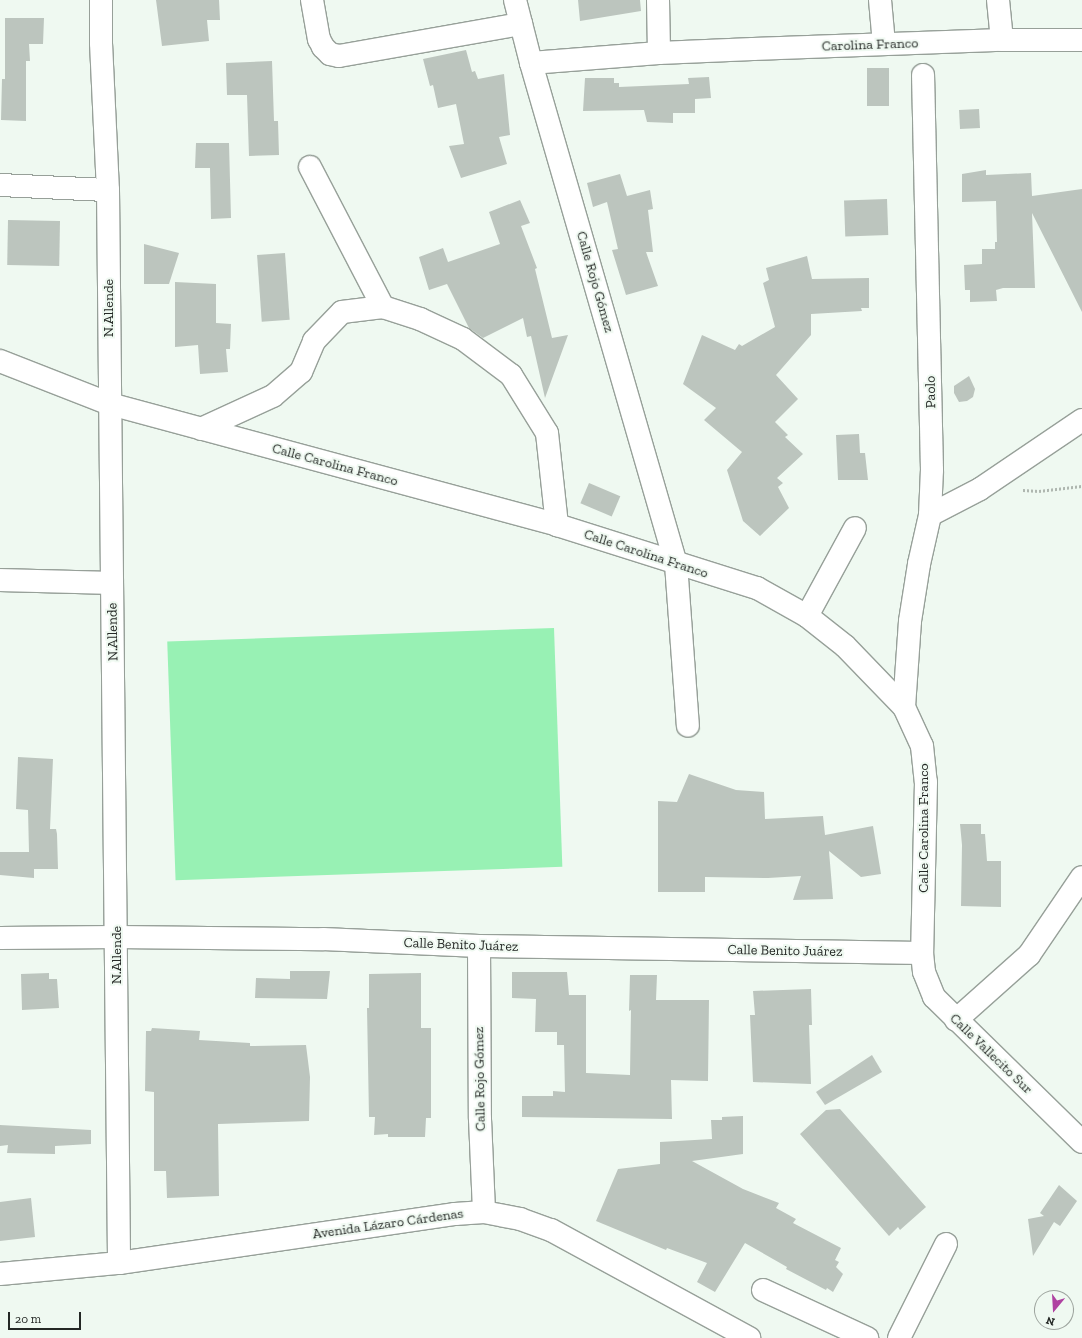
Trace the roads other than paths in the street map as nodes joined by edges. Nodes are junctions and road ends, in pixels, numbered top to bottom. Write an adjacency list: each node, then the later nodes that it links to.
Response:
1 (101, 0): 16 (street, N.Allende)
2 (312, 0): 7 (street)
3 (515, 0): 7 (street, Calle Rojo Gómez)
4 (658, 0): 11 (street)
5 (880, 0): 10 (street)
6 (998, 0): 8 (street)
7 (521, 24): 12 (street, Calle Rojo Gómez)
8 (1002, 40): 9 (street, Carolina Franco); 10 (street, Carolina Franco)
9 (1082, 40)
10 (884, 44): 11 (street, Carolina Franco)
11 (659, 54): 12 (street, Carolina Franco)
12 (531, 64): 25 (street, Calle Rojo Gómez)
13 (923, 75): 22 (street, Paolo)
14 (310, 167): 17 (street)
15 (0, 185): 16 (street)
16 (108, 190): 19 (street, N.Allende)
17 (383, 307): 21 (street); 23 (street)
18 (0, 361): 19 (street, Calle Carolina Franco)
19 (110, 404): 21 (street, Calle Carolina Franco); 27 (street, N.Allende)
20 (1082, 420): 22 (street)
21 (201, 429): 23 (street, Calle Carolina Franco)
22 (930, 515): 29 (street, Paolo)
23 (557, 525): 25 (street, Calle Carolina Franco)
24 (855, 528): 28 (street)
25 (676, 564): 28 (street, Calle Carolina Franco); 30 (street, Calle Rojo Gómez)
26 (0, 580): 27 (street)
27 (112, 582): 32 (street, N.Allende)
28 (807, 616): 29 (street, Calle Carolina Franco)
29 (904, 707): 35 (street, Calle Carolina Franco)
30 (688, 726)
31 (1082, 877): 36 (street)
32 (117, 937): 33 (street, Calle Benito Juárez); 34 (street, Calle Benito Juárez); 40 (street, N.Allende)
33 (0, 938)
34 (479, 946): 35 (street, Calle Benito Juárez); 38 (street, Calle Rojo Gómez)
35 (922, 953): 36 (street, Calle Vallecito Sur)
36 (956, 1020): 37 (street, Calle Vallecito Sur)
37 (1081, 1137)
38 (484, 1212): 40 (street, Avenida Lázaro Cárdenas); 43 (street, Avenida Lázaro Cárdenas)
39 (946, 1244): 45 (street)
40 (119, 1263): 41 (street, Avenida Lázaro Cárdenas)
41 (0, 1274)
42 (763, 1290): 44 (street)
43 (749, 1338)
44 (867, 1338)
45 (899, 1338)

